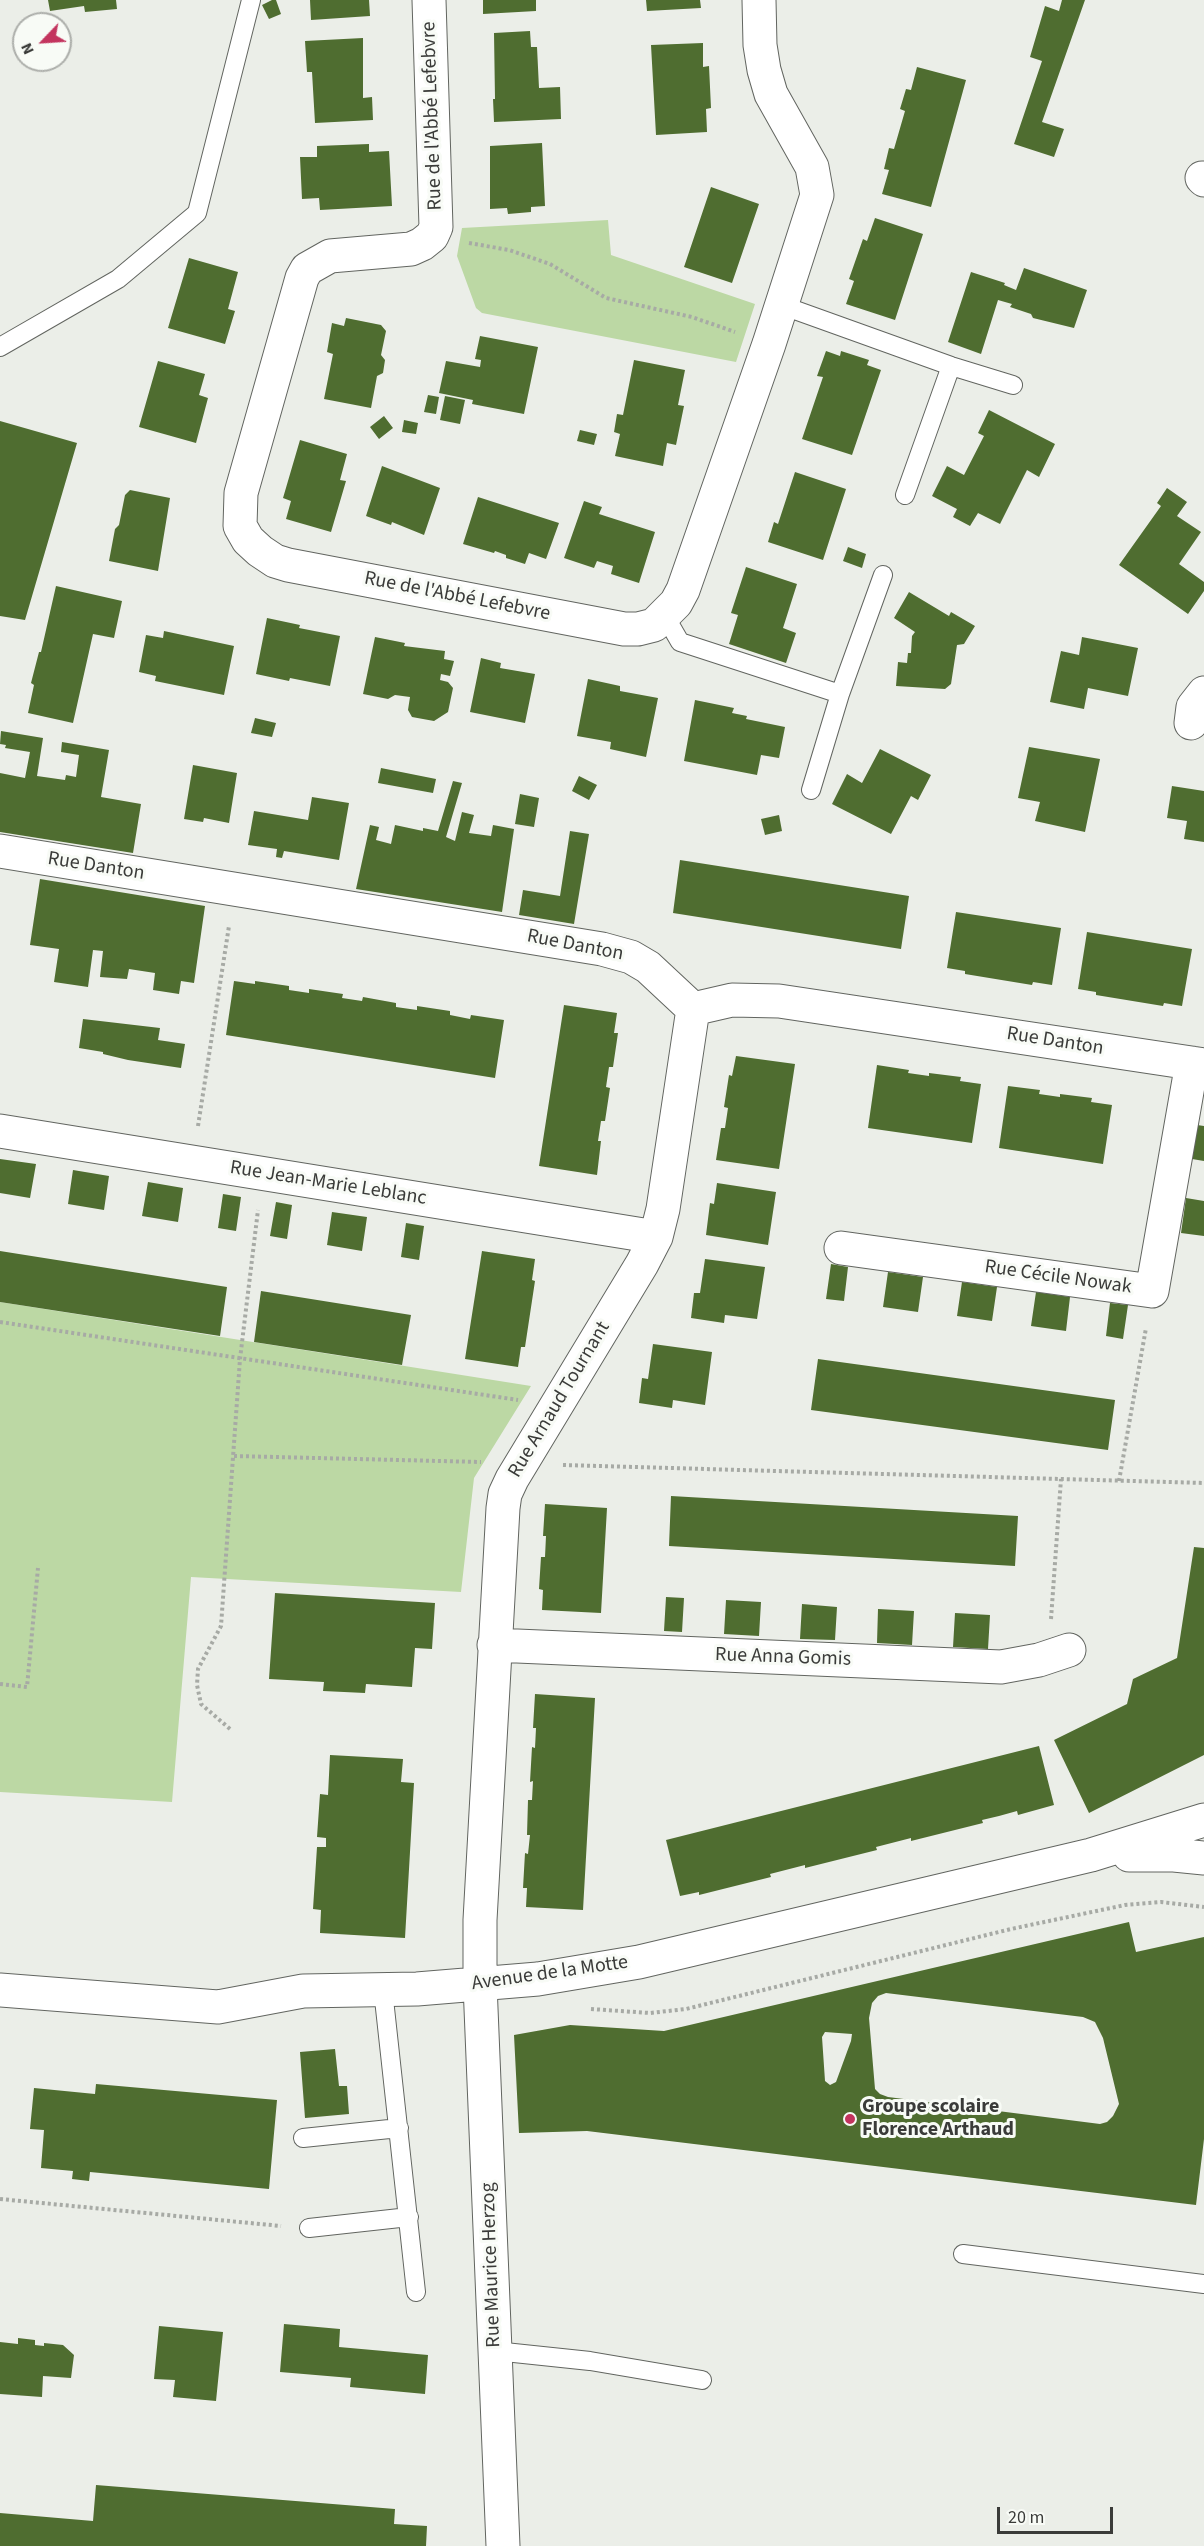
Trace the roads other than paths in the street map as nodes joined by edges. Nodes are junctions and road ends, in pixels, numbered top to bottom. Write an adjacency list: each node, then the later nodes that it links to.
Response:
1 (250, 0): 5 (lane)
2 (429, 0): 10 (street, Rue de l'Abbé Lefebvre)
3 (759, 0): 4 (street, Rue de l'Abbé Lefebvre)
4 (781, 305): 6 (lane); 10 (street, Rue de l'Abbé Lefebvre)
5 (0, 347)
6 (951, 366): 7 (lane); 8 (lane)
7 (1013, 385)
8 (905, 495)
9 (883, 575): 12 (lane)
10 (665, 616): 12 (lane)
11 (1204, 693): 13 (street)
12 (840, 694): 14 (lane)
13 (1191, 723)
14 (812, 790)
15 (0, 851): 16 (street, Rue Danton)
16 (693, 1009): 17 (street, Rue Danton); 19 (street, Rue Arnaud Tournant)
17 (1198, 1064): 20 (street, Rue Cécile Nowak)
18 (0, 1131): 19 (street, Rue Jean-Marie Leblanc)
19 (656, 1236): 21 (street, Rue Arnaud Tournant)
20 (841, 1248)
21 (494, 1646): 22 (street, Rue Anna Gomis); 26 (street, Rue Arnaud Tournant)
22 (1059, 1653)
23 (1204, 1820): 24 (street, Avenue de la Motte)
24 (1091, 1855): 25 (street, Avenue de la Motte); 26 (street, Avenue de la Motte)
25 (1204, 1858)
26 (480, 1984): 28 (street, Avenue de la Motte); 36 (street, Rue Maurice Herzog)
27 (0, 1990): 28 (street, Avenue de la Motte)
28 (382, 1990): 29 (lane)
29 (399, 2128): 30 (lane); 31 (lane)
30 (303, 2138)
31 (409, 2217): 32 (lane); 35 (lane)
32 (309, 2228)
33 (963, 2254): 34 (lane)
34 (1204, 2284)
35 (416, 2292)
36 (495, 2351): 37 (lane); 38 (street, Rue Maurice Herzog)
37 (702, 2380)
38 (502, 2546)

